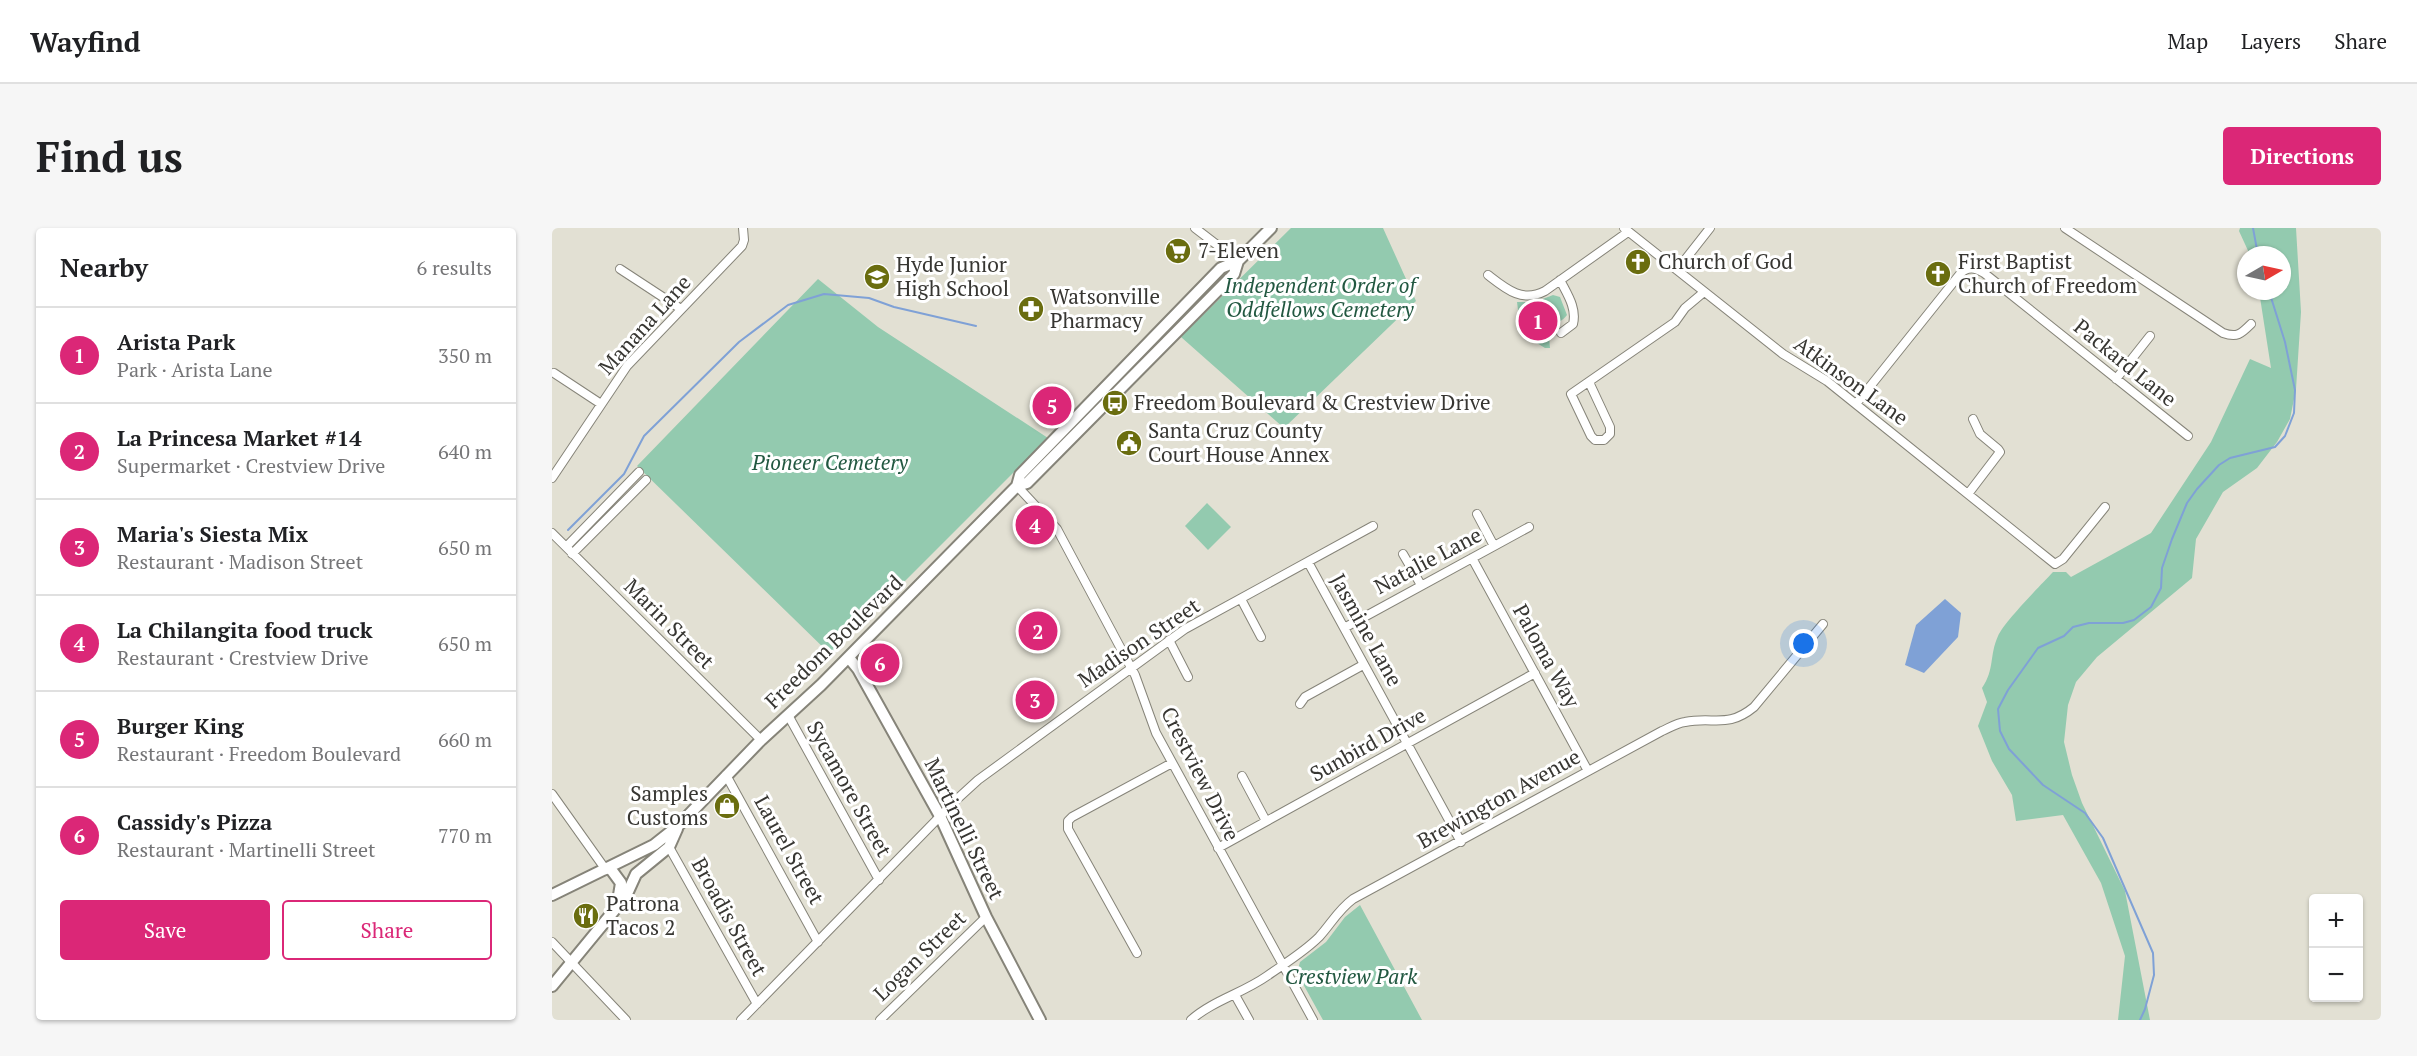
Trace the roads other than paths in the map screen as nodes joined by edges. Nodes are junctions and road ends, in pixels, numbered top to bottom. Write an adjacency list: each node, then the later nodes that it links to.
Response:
1 (743, 228): 13 (street, Manana Lane)
2 (1195, 228): 7 (street)
3 (1271, 228): 7 (main road, Freedom Boulevard)
4 (1710, 228): 9 (street)
5 (2065, 228): 14 (street)
6 (1626, 230): 9 (street, Atkinson Lane); 11 (street)
7 (1238, 261): 27 (main road, Freedom Boulevard)
8 (620, 269): 13 (street)
9 (1677, 270): 12 (street, Atkinson Lane)
10 (1488, 275): 11 (street)
11 (1560, 280): 15 (street)
12 (1704, 292): 19 (street); 21 (street, Atkinson Lane)
13 (681, 309): 20 (street, Manana Lane)
14 (2251, 324)
15 (1561, 333)
16 (2151, 336): 18 (street)
17 (554, 374): 20 (street)
18 (2116, 379): 21 (street, Packard Lane); 23 (street, Packard Lane)
19 (1589, 382): 19 (street)
20 (601, 404): 25 (street, Manana Lane)
21 (1856, 404): 28 (street, Atkinson Lane)
22 (1973, 419): 28 (street)
23 (2188, 436)
24 (639, 472): 35 (street)
25 (552, 478)
26 (646, 480): 36 (street)
27 (1017, 486): 46 (main road, Freedom Boulevard); 48 (street, Crestview Drive)
28 (1968, 494): 29 (street, Atkinson Lane)
29 (2106, 507)
30 (1477, 514): 34 (street)
31 (1373, 526): 39 (street, Madison Street)
32 (1529, 527): 34 (street, Natalie Lane)
33 (552, 533): 35 (street, Marin Street)
34 (1494, 546): 38 (street, Natalie Lane)
35 (566, 547): 36 (street, Marin Street)
36 (572, 554): 53 (street, Marin Street)
37 (1403, 554): 40 (street)
38 (1472, 558): 40 (street, Natalie Lane); 49 (street, Paloma Way)
39 (1308, 562): 41 (street, Madison Street); 43 (street, Jasmine Lane)
40 (1421, 585): 43 (street, Natalie Lane)
41 (1241, 599): 44 (street); 45 (street, Madison Street)
42 (1823, 624): 56 (street, Brewington Avenue)
43 (1344, 628): 47 (street, Jasmine Lane)
44 (1262, 637)
45 (1169, 640): 48 (street, Madison Street); 50 (street)
46 (849, 658): 52 (main road, Freedom Boulevard); 60 (main road, Martinelli Street)
47 (1364, 665): 51 (street); 54 (street, Jasmine Lane)
48 (1131, 667): 55 (street, Crestview Drive); 60 (street, Madison Street)
49 (1535, 674): 54 (street, Sunbird Drive); 56 (street, Paloma Way)
50 (1188, 676)
51 (1300, 704)
52 (788, 715): 53 (main road, Freedom Boulevard); 67 (street, Sycamore Street)
53 (761, 740): 57 (main road, Freedom Boulevard)
54 (1407, 744): 61 (street, Sunbird Drive); 63 (street, Jasmine Lane)
55 (1172, 763): 65 (street, Crestview Drive); 73 (street)
56 (1588, 771): 63 (street, Brewington Avenue)
57 (726, 775): 62 (main road, Freedom Boulevard); 72 (street, Laurel Street)
58 (1242, 776): 61 (street)
59 (552, 794): 66 (street)
60 (940, 816): 67 (street, Madison Street); 70 (main road, Martinelli Street)
61 (1266, 821): 65 (street, Sunbird Drive)
62 (678, 826): 64 (main road, Freedom Boulevard); 66 (main road, Freedom Boulevard)
63 (1461, 842): 75 (street, Brewington Avenue)
64 (669, 847): 69 (main road, Freedom Boulevard); 78 (street, Broadis Street)
65 (1218, 848): 75 (street, Crestview Drive)
66 (608, 869): 68 (main road, Freedom Boulevard); 69 (main road)
67 (879, 880): 72 (street, Madison Street)
68 (552, 895)
69 (614, 909): 74 (main road)
70 (986, 917): 81 (street, Logan Street); 82 (main road, Martinelli Street)
71 (552, 942): 74 (street)
72 (818, 942): 78 (street, Madison Street)
73 (1137, 953)
74 (571, 962): 76 (main road); 79 (street)
75 (1283, 964): 77 (street, Brewington Avenue); 85 (street, Crestview Drive)
76 (552, 986)
77 (1235, 995): 83 (street, Brewington Avenue); 84 (street)
78 (757, 1004): 80 (street, Madison Street)
79 (626, 1020)
80 (741, 1020)
81 (880, 1020)
82 (1040, 1020)
83 (1191, 1020)
84 (1249, 1020)
85 (1313, 1020)

